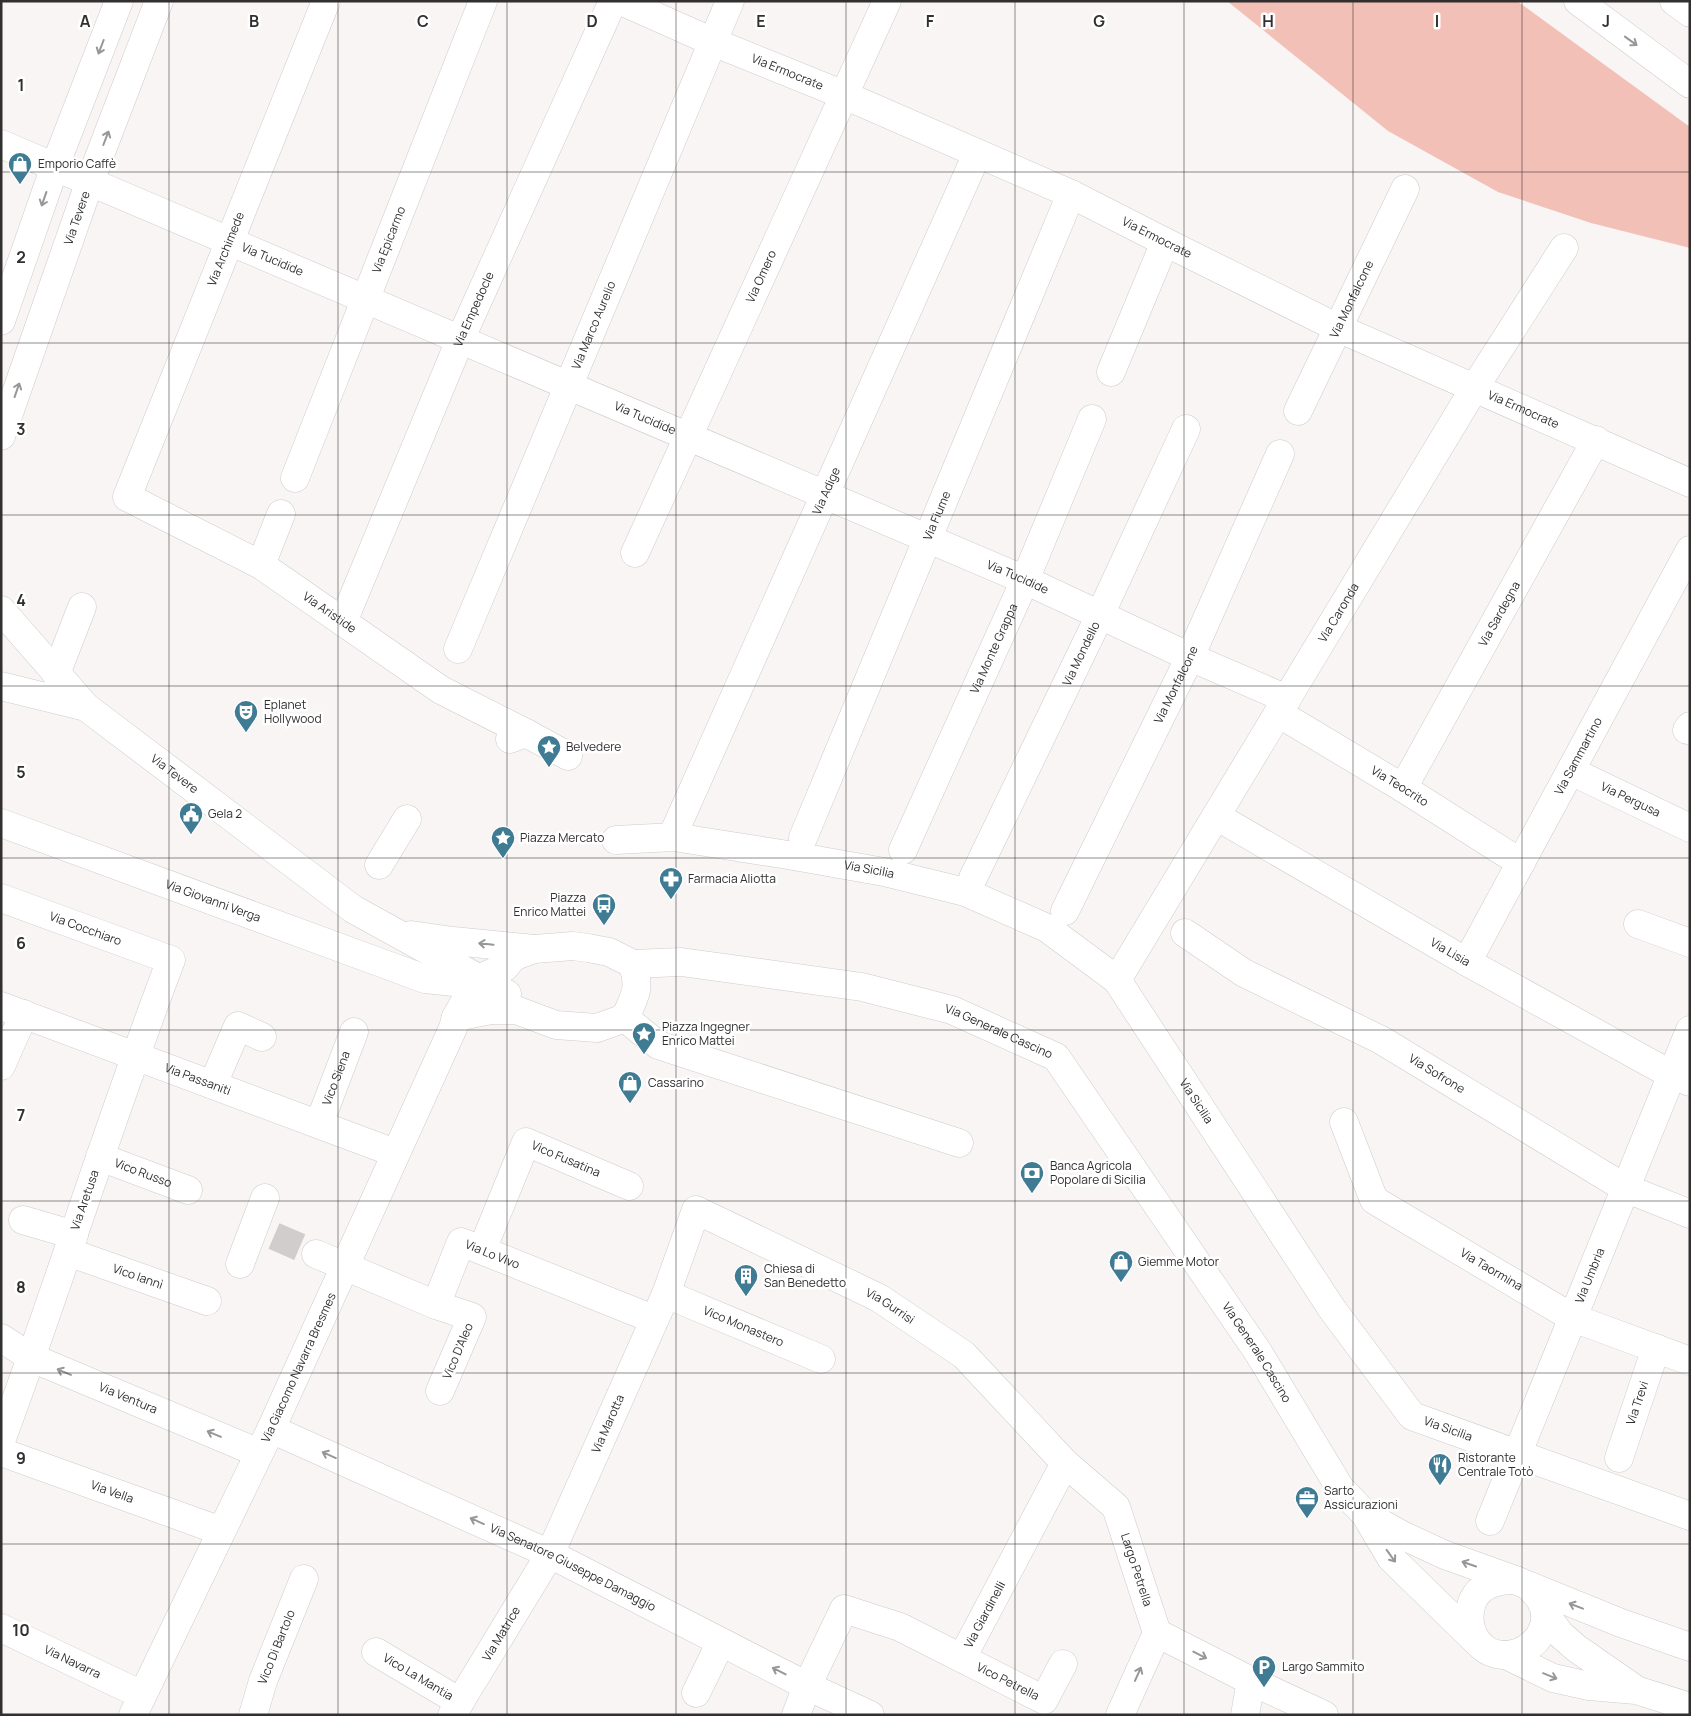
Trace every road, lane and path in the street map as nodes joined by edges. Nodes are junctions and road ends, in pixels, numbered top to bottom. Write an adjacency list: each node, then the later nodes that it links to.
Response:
1 (119, 1): 17 (street, one-way to 17)
2 (159, 1): 18 (street, Via Tevere, one-way to 2)
3 (326, 1): 21 (street, Via Archimede)
4 (483, 1): 24 (street, Via Epicarmo)
5 (613, 1): 27 (street, Via Empedocle)
6 (621, 1): 12 (street, Via Ermocrate)
7 (730, 1): 12 (street, Via Marco Aurelio)
8 (887, 1): 14 (street, Via Omero)
9 (1578, 1): 13 (street, one-way to 13)
10 (1674, 1): 11 (street)
11 (1690, 13)
12 (713, 42): 14 (street, Via Ermocrate); 29 (street, Via Marco Aurelio)
13 (1690, 84)
14 (844, 95): 16 (street, Via Ermocrate); 35 (street, Via Omero)
15 (1, 144): 17 (street, Via Tucidide)
16 (977, 154): 20 (street, Via Ermocrate); 40 (street, Via Adige)
17 (55, 166): 18 (street, Via Tucidide); 25 (street, one-way to 25)
18 (90, 181): 21 (street, Via Tucidide); 34 (street, Via Tevere, one-way to 18)
19 (1405, 189): 26 (street, Via Monfalcone)
20 (1072, 194): 22 (street, Via Ermocrate); 43 (street, Via Fiume)
21 (229, 241): 24 (street, Via Tucidide); 41 (street, Via Archimede)
22 (1165, 242): 26 (street, Via Ermocrate); 28 (street)
23 (1564, 248): 30 (street, Via Caronda)
24 (365, 300): 27 (street, Via Tucidide); 38 (street, Via Epicarmo)
25 (1, 321)
26 (1338, 328): 30 (street, Via Ermocrate); 31 (street, Via Monfalcone)
27 (460, 340): 29 (street, Via Tucidide); 51 (street, Via Empedocle)
28 (1111, 372)
29 (568, 386): 35 (street, Via Tucidide); 52 (street, Via Marco Aurelio)
30 (1476, 387): 36 (street, Via Ermocrate); 56 (street, Via Caronda)
31 (1298, 411)
32 (1092, 419): 47 (street, Via Monte Grappa)
33 (1186, 429): 50 (street, Via Mondello)
34 (1, 436)
35 (688, 437): 40 (street, Via Tucidide); 45 (street, Via Omero)
36 (1596, 440): 39 (street, Via Ermocrate); 60 (street, Via Sardegna)
37 (1280, 454): 53 (street, Via Monfalcone)
38 (295, 478)
39 (1690, 483)
40 (824, 496): 43 (street, Via Tucidide); 64 (street, Via Adige)
41 (127, 497): 46 (street, Via Aristide)
42 (281, 514): 46 (street)
43 (928, 539): 47 (street, Via Tucidide); 66 (street, Via Fiume)
44 (1690, 550): 59 (street, Via Sammartino)
45 (635, 553)
46 (260, 565): 51 (street, Via Aristide)
47 (1025, 580): 50 (street, Via Tucidide); 68 (street, Via Monte Grappa)
48 (82, 607): 54 (street)
49 (1, 610): 54 (street, Via Tevere)
50 (1100, 614): 53 (street, Via Tucidide); 71 (street, Via Mondello)
51 (343, 622): 58 (street, Via Aristide)
52 (458, 649)
53 (1190, 657): 56 (street, Via Tucidide); 73 (street, Via Monfalcone)
54 (56, 674): 57 (street, Via Tevere)
55 (1, 686): 57 (street)
56 (1283, 706): 60 (street, Via Teocrito); 61 (street, Via Caronda)
57 (86, 707): 75 (street, Via Tevere)
58 (568, 756)
59 (1571, 771): 65 (street, Via Pergusa); 69 (street, Via Sammartino)
60 (1402, 788): 69 (street, Via Teocrito)
61 (1216, 816): 80 (street, Via Lisia); 85 (street, Via Caronda)
62 (408, 819): 70 (street)
63 (1, 823): 82 (street, Via Giovanni Verga)
64 (676, 828)
65 (1690, 828)
66 (803, 838)
67 (616, 840): 85 (street, Via Sicilia)
68 (903, 850)
69 (1521, 863): 80 (street, Via Sammartino)
70 (379, 865)
71 (973, 878)
72 (1, 898): 79 (street, Via Cocchiaro)
73 (1065, 911)
74 (1638, 924): 77 (street)
75 (393, 932): 78 (street, one-way to 75); 82 (street, Via Tevere)
76 (1184, 933): 103 (street, Via Sofrone)
77 (1690, 943)
78 (534, 949): 81 (street); 83 (street)
79 (171, 960): 93 (street, Via Aretusa)
80 (1467, 962): 95 (street, Via Lisia)
81 (633, 964): 89 (street); 132 (street, Via Generale Cascino)
82 (429, 966): 84 (street)
83 (505, 967): 84 (street); 86 (street)
84 (478, 979): 86 (street); 88 (street, Via Giacomo Navarra Bresmes)
85 (1117, 980): 128 (street, Via Sicilia)
86 (512, 1002): 88 (street); 89 (street)
87 (12, 1010): 93 (street, Via Passaniti); 94 (street)
88 (456, 1017): 100 (street, Via Giacomo Navarra Bresmes)
89 (625, 1018): 99 (street)
90 (1690, 1030): 95 (street, Via Umbria)
91 (354, 1032): 98 (street, Vico Siena)
92 (262, 1037): 96 (street)
93 (134, 1055): 96 (street, Via Passaniti); 101 (street, Via Aretusa)
94 (1, 1066)
95 (1681, 1078): 103 (street, Via Umbria)
96 (213, 1084): 98 (street, Via Passaniti)
97 (1344, 1122): 116 (street, Via Taormina)
98 (318, 1124): 100 (street, Via Passaniti)
99 (959, 1143)
100 (395, 1153): 112 (street, Via Giacomo Navarra Bresmes)
101 (100, 1157): 104 (street, Vico Russo); 108 (street, Via Aretusa)
102 (629, 1186): 109 (street, Vico Fusatina)
103 (1625, 1188): 106 (street, Via Sofrone); 116 (street, Via Umbria)
104 (188, 1190)
105 (265, 1198): 111 (street)
106 (1690, 1214)
107 (23, 1220): 108 (street, Vico Iannì)
108 (71, 1244): 114 (street, Vico Iannì); 120 (street, Via Aretusa)
109 (482, 1250): 115 (street, Via Lo Vivo); 117 (street, Via Lo Vivo)
110 (316, 1254): 112 (street)
111 (240, 1264)
112 (344, 1266): 115 (street); 124 (street, Via Giacomo Navarra Bresmes)
113 (666, 1294): 117 (street, Via Marotta); 121 (street, Vico Monastero); 130 (street, Via Gurrisi)
114 (207, 1301)
115 (436, 1305): 123 (street, Vico D'Aleo)
116 (1573, 1318): 119 (street, Via Taormina); 128 (street, Via Umbria)
117 (654, 1319): 136 (street, Via Marotta)
118 (1, 1338): 120 (street, Via Ventura)
119 (1656, 1348): 122 (street, Via Taormina); 129 (street, Via Trevi)
120 (32, 1358): 125 (street, Via Aretusa); 127 (street, Via Ventura, one-way to 120)
121 (821, 1359)
122 (1690, 1360)
123 (440, 1391)
124 (271, 1429): 127 (street, Via Giacomo Navarra Bresmes); 136 (street, Via Senatore Giuseppe Damaggio, one-way to 124)
125 (1, 1441)
126 (1, 1452): 135 (street, Via Vella)
127 (259, 1453): 135 (street, Via Giacomo Navarra Bresmes)
128 (1517, 1455): 133 (street, Via Sicilia); 134 (street, Via Umbria)
129 (1620, 1458)
130 (1065, 1463): 131 (street, Via Gurrisi); 148 (street, Via Giardinelli)
131 (1116, 1507): 142 (street, Largo Petrella)
132 (1365, 1514): 138 (street, one-way to 132); 144 (street, one-way to 144)
133 (1690, 1516)
134 (1490, 1521)
135 (221, 1531): 154 (street, Via Giacomo Navarra Bresmes)
136 (550, 1554): 143 (street, Via Senatore Giuseppe Damaggio); 156 (street, Via Matrice)
137 (304, 1580): 157 (street, Vico Di Bartolo)
138 (1522, 1584): 139 (street); 140 (street, one-way to 138); 144 (street)
139 (1552, 1624): 140 (street); 147 (street); 152 (street)
140 (1621, 1624): 145 (street)
141 (1, 1628): 154 (street, Via Navarra)
142 (1156, 1633): 150 (street, one-way to 150); 160 (street, one-way to 142)
143 (721, 1642): 151 (street, Via Senatore Giuseppe Damaggio, one-way to 143); 153 (street)
144 (1477, 1642): 147 (street)
145 (1690, 1647)
146 (376, 1652): 156 (street, Vico La Mantia)
147 (1506, 1656): 152 (street, one-way to 152)
148 (962, 1658): 149 (street, Vico Petrella); 151 (street, Via Giardinelli)
149 (1063, 1664)
150 (1251, 1681): 161 (street); 162 (street)
151 (807, 1686): 158 (street); 159 (street, Via Senatore Giuseppe Damaggio)
152 (1636, 1690): 155 (street)
153 (696, 1693)
154 (138, 1705)
155 (1690, 1707)
156 (456, 1708)
157 (253, 1715)
158 (796, 1715)
159 (870, 1715)
160 (1120, 1715)
161 (1245, 1715)
162 (1324, 1715)

